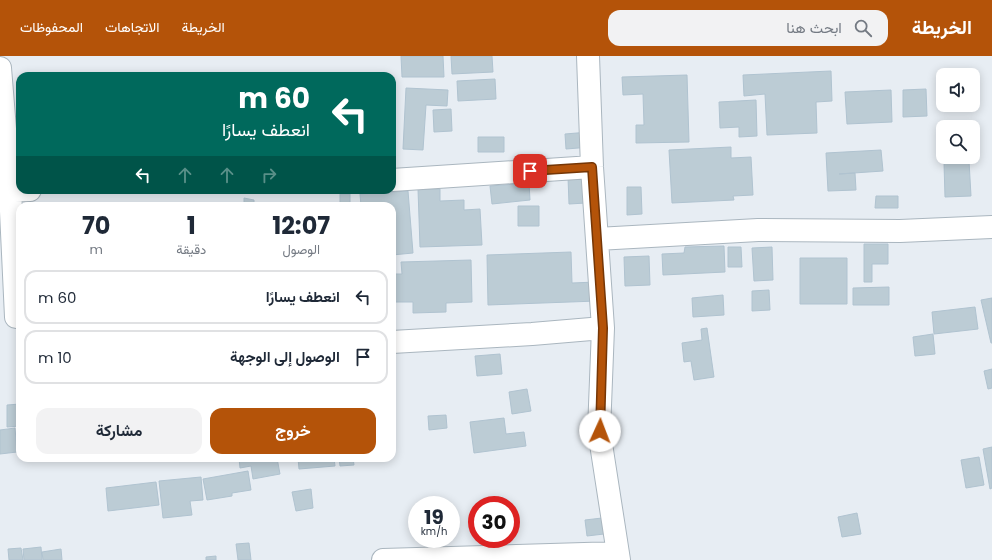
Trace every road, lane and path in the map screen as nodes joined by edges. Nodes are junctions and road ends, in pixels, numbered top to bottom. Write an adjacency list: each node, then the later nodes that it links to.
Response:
1 (588, 56): 3 (street)
2 (0, 68): 5 (street)
3 (592, 167): 4 (street); 7 (street)
4 (396, 180)
5 (14, 190): 8 (street)
6 (992, 227): 7 (street)
7 (597, 239): 9 (street)
8 (12, 317)
9 (603, 328): 10 (street); 11 (street)
10 (396, 342)
11 (618, 556): 12 (street)
12 (382, 560)

